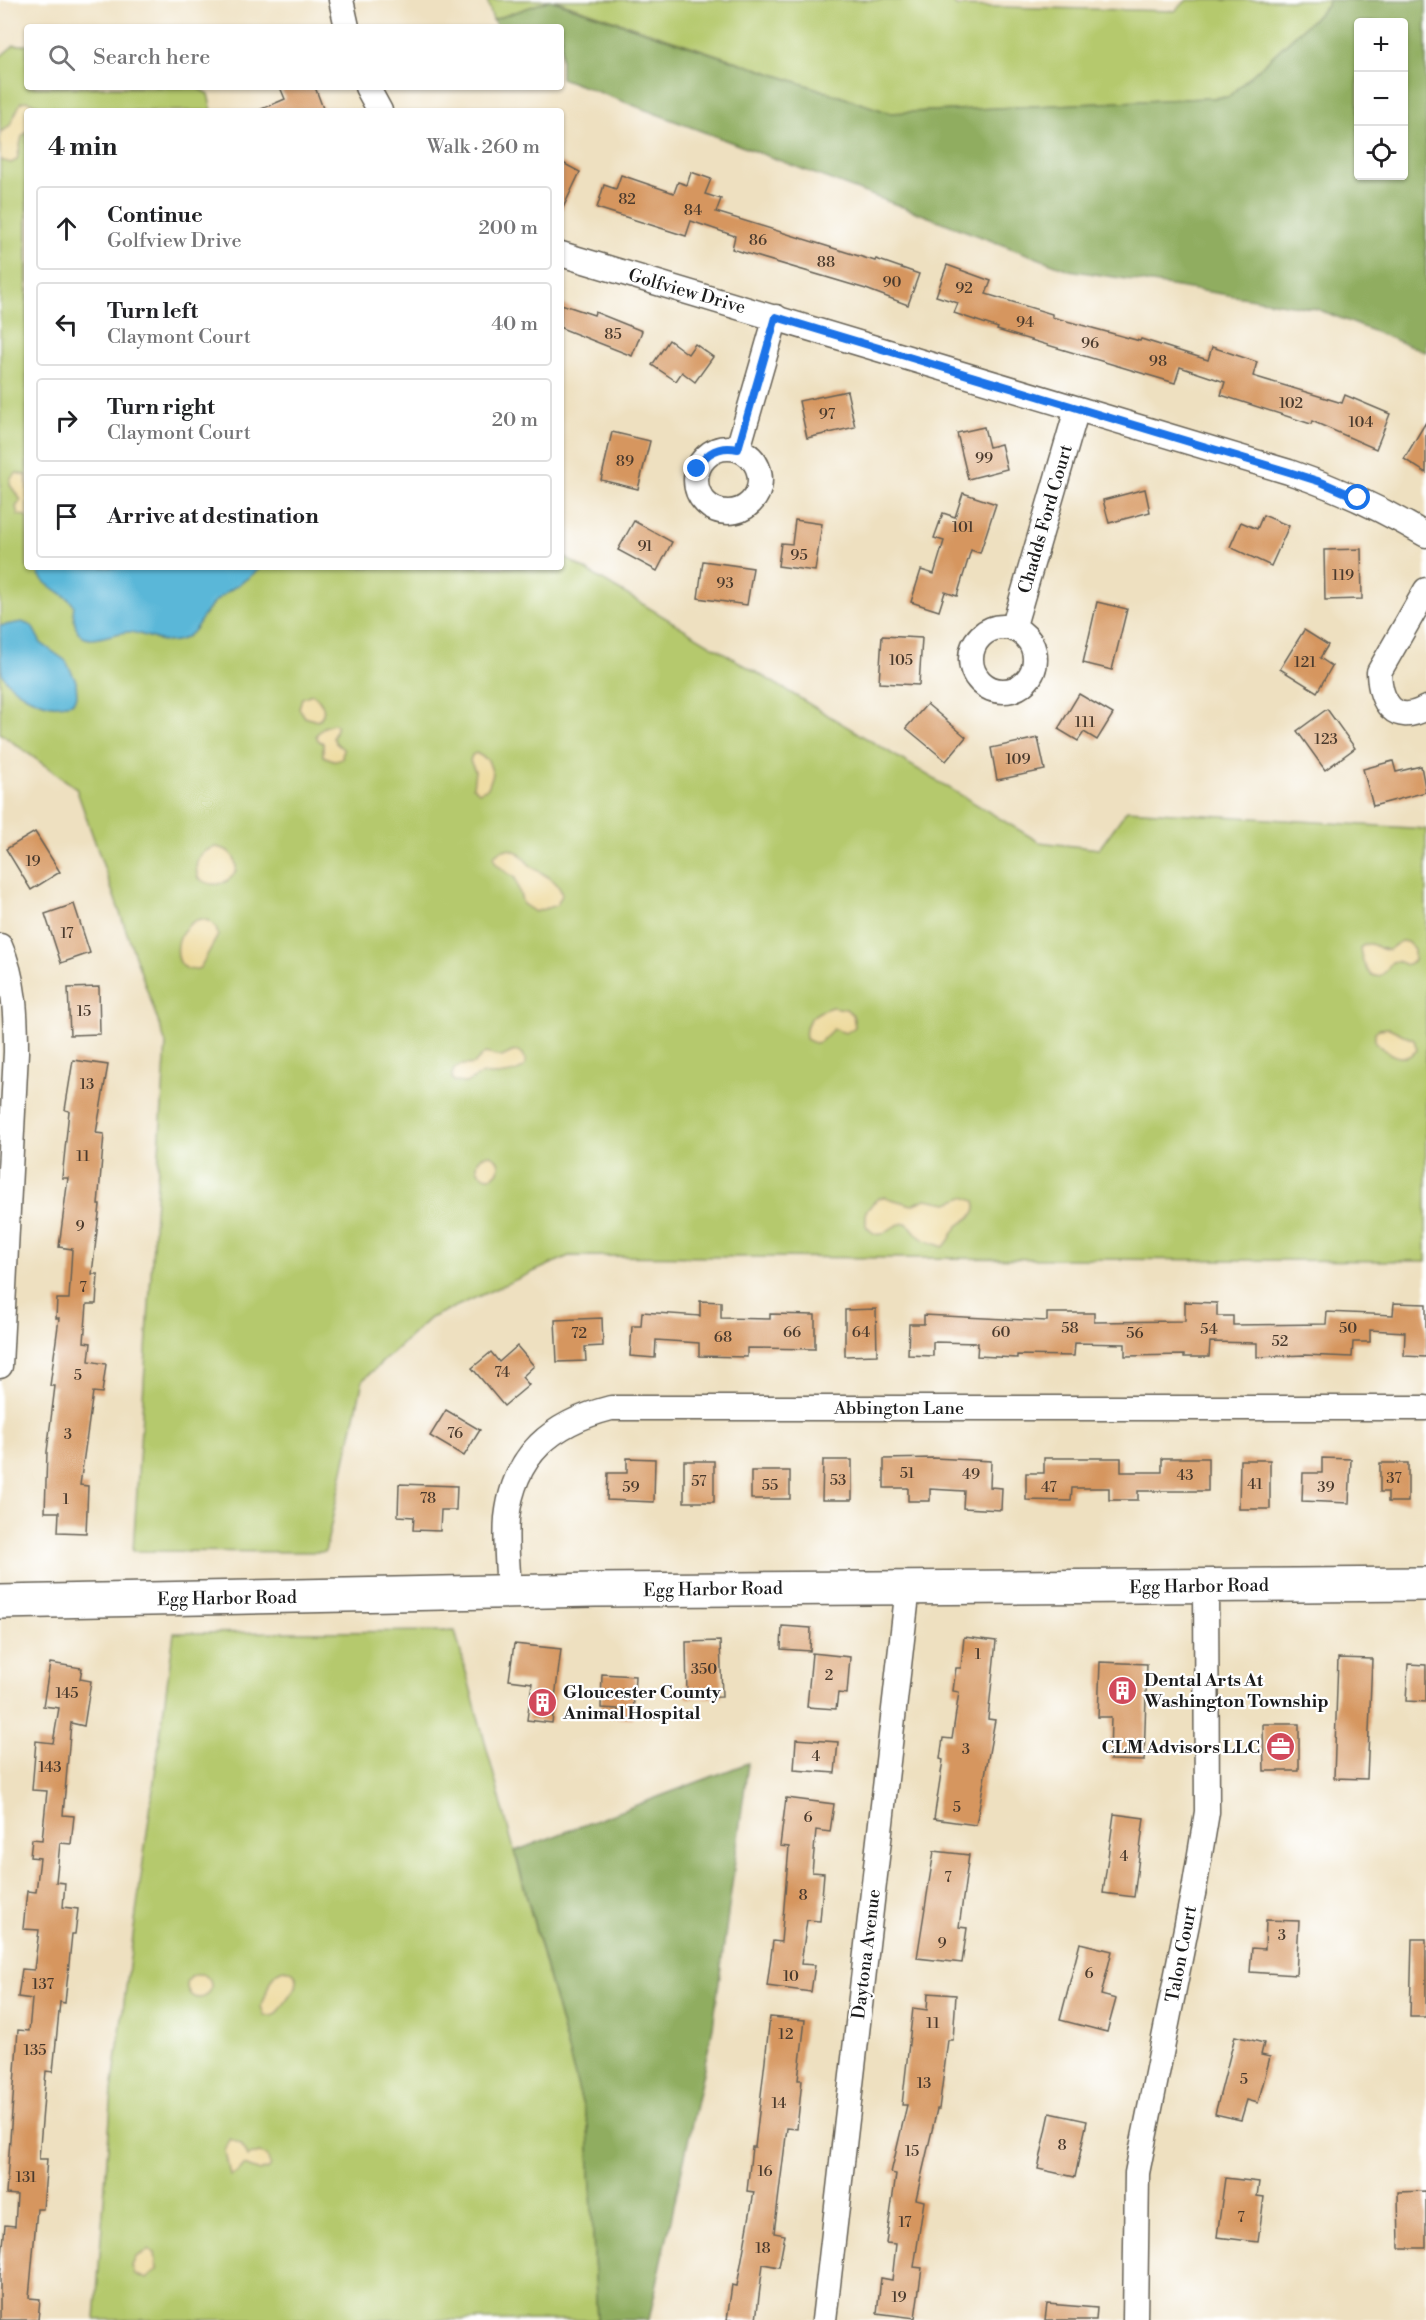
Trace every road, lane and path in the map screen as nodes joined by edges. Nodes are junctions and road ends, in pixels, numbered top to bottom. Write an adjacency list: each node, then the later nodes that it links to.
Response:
1 (340, 0): 2 (street)
2 (345, 24)
3 (369, 90): 4 (street)
4 (378, 108)
5 (564, 255): 6 (street, Golfview Drive)
6 (776, 317): 7 (street, Golfview Drive); 8 (street)
7 (1077, 409): 9 (street, Golfview Drive); 11 (street, Chadds Ford Court)
8 (738, 449)
9 (1426, 535)
10 (1426, 590): 12 (street)
11 (1013, 629)
12 (1426, 708)
13 (0, 946): 14 (street)
14 (0, 1366)
15 (1426, 1408): 19 (street, Abbington Lane)
16 (1426, 1584): 17 (main road, Egg Harbor Road)
17 (1206, 1585): 18 (main road, Egg Harbor Road); 22 (street, Talon Court)
18 (908, 1587): 19 (main road, Egg Harbor Road); 21 (street, Daytona Avenue)
19 (509, 1592): 20 (main road, Egg Harbor Road)
20 (0, 1602)
21 (824, 2320)
22 (1135, 2320)

